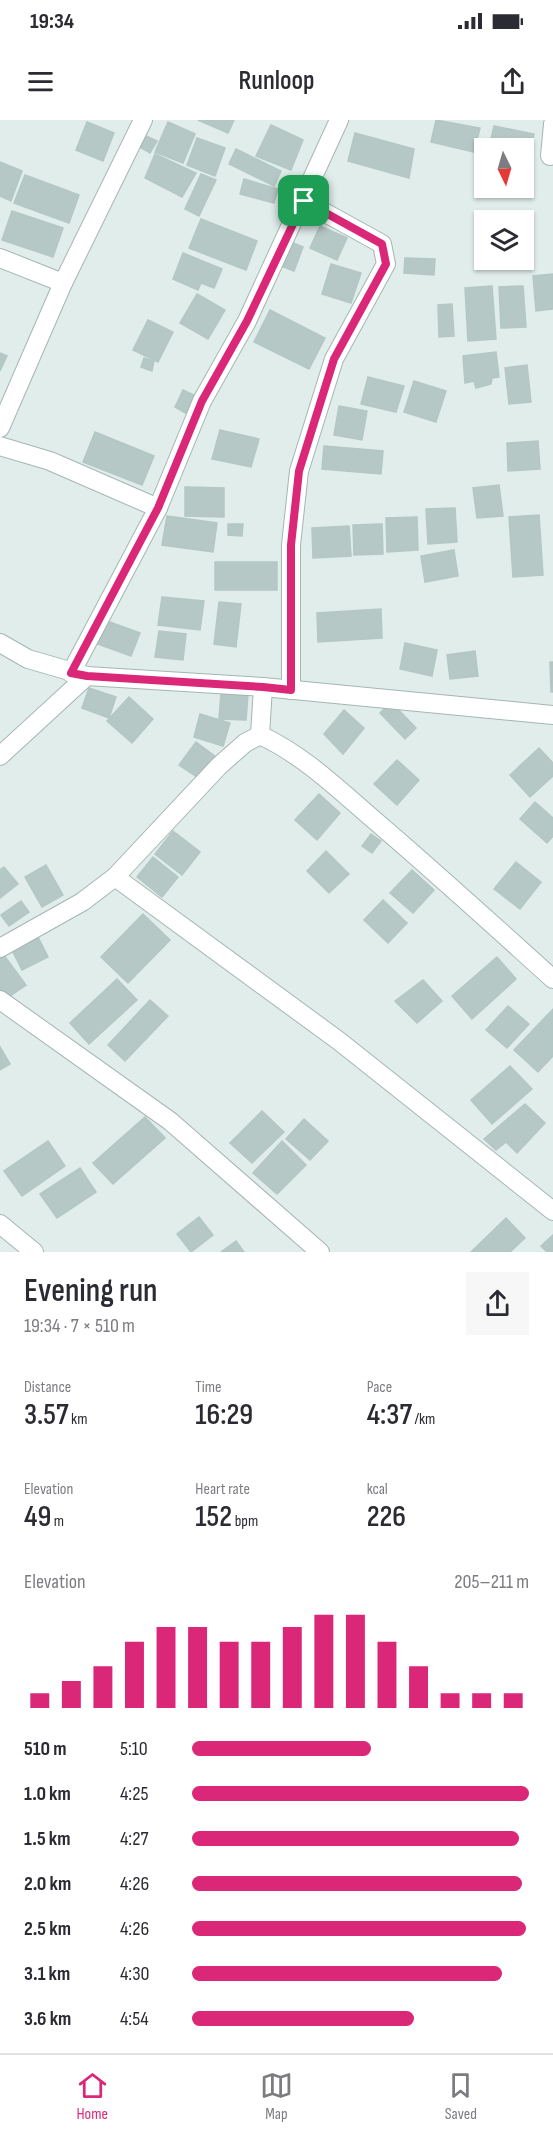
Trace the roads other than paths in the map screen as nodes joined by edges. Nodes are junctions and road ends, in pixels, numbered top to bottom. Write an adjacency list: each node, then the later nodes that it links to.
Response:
1 (143, 120): 7 (street)
2 (339, 120): 5 (street)
3 (553, 124): 4 (street)
4 (550, 156)
5 (304, 201): 10 (street); 14 (street)
6 (0, 258): 7 (street)
7 (63, 283): 8 (street)
8 (0, 428)
9 (0, 446): 10 (street)
10 (158, 508): 12 (street)
11 (0, 643): 12 (street)
12 (79, 674): 13 (street); 17 (street)
13 (263, 687): 14 (street); 16 (street)
14 (291, 690): 15 (street)
15 (551, 718)
16 (260, 735): 18 (street); 20 (street)
17 (0, 756)
18 (115, 877): 19 (street); 22 (street)
19 (0, 948)
20 (553, 979)
21 (0, 1000): 25 (street)
22 (553, 1211)
23 (0, 1224): 24 (street)
24 (34, 1252)
25 (320, 1252)

